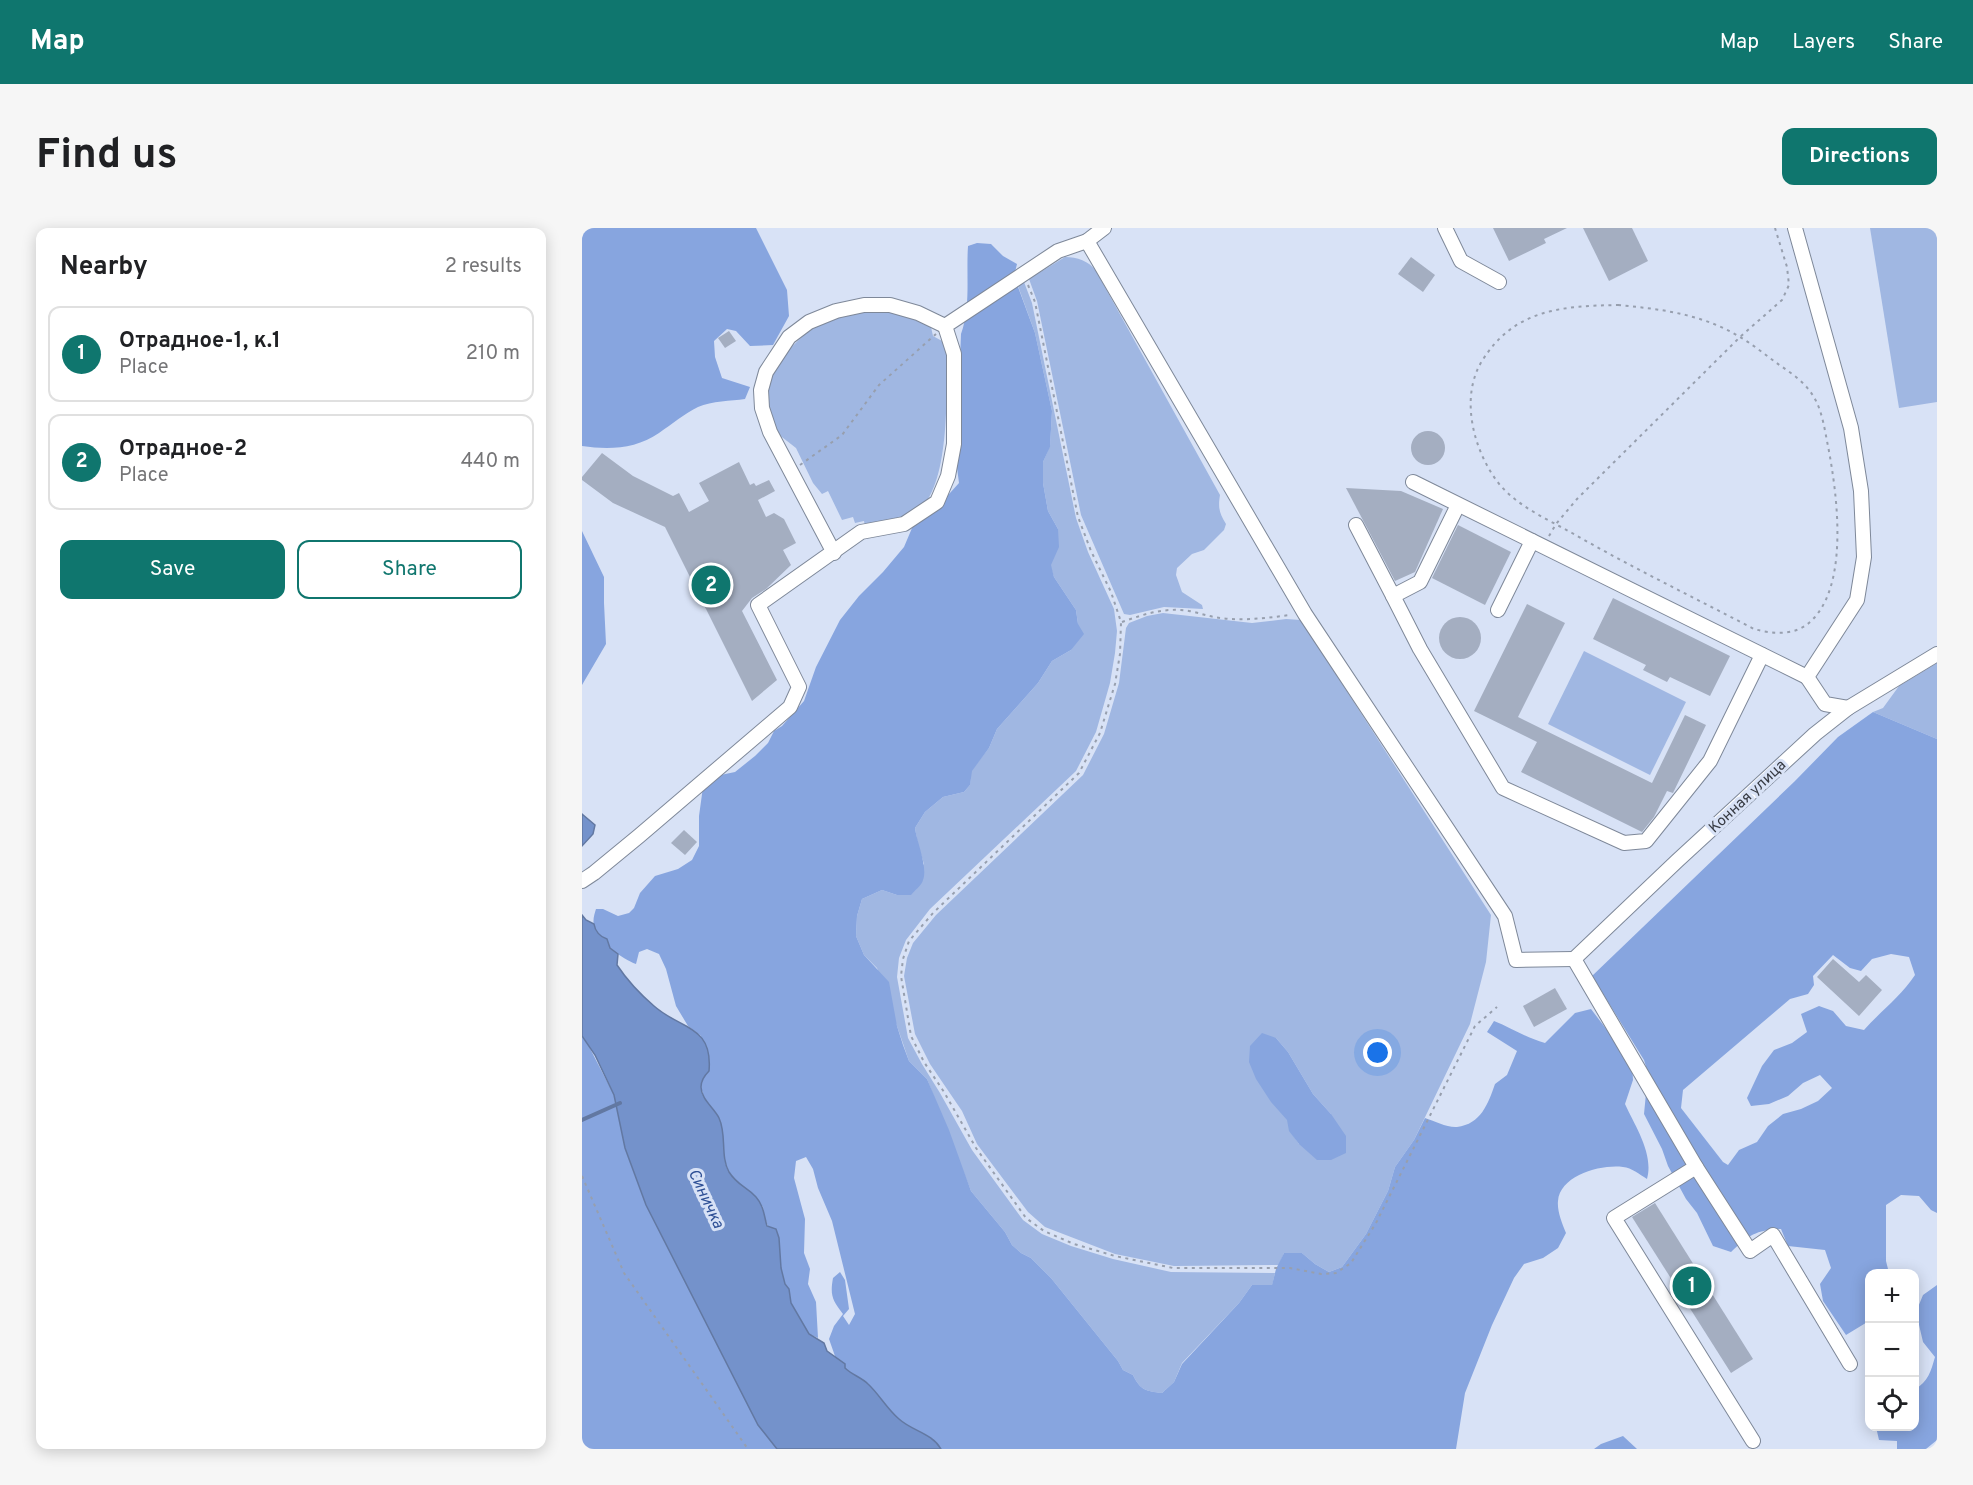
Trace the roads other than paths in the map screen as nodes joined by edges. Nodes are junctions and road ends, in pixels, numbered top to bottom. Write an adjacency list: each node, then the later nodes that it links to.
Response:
1 (1104, 228): 4 (street)
2 (1445, 228): 5 (street)
3 (1795, 228): 16 (street)
4 (1087, 241): 6 (street); 19 (street)
5 (1499, 282)
6 (945, 326): 11 (street); 11 (street)
7 (1413, 482): 8 (street)
8 (1458, 505): 10 (street); 12 (street)
9 (1356, 525): 12 (street)
10 (1538, 544): 13 (street); 15 (street)
11 (834, 553): 18 (street)
12 (1393, 596): 15 (street)
13 (1498, 610)
14 (1937, 654): 17 (street, Конная улица)
15 (1762, 655): 16 (street)
16 (1807, 677): 17 (street)
17 (1848, 708): 19 (street, Конная улица)
18 (582, 881)
19 (1574, 959): 20 (street)
20 (1696, 1167): 21 (street); 22 (street)
21 (1850, 1364)
22 (1753, 1441)

